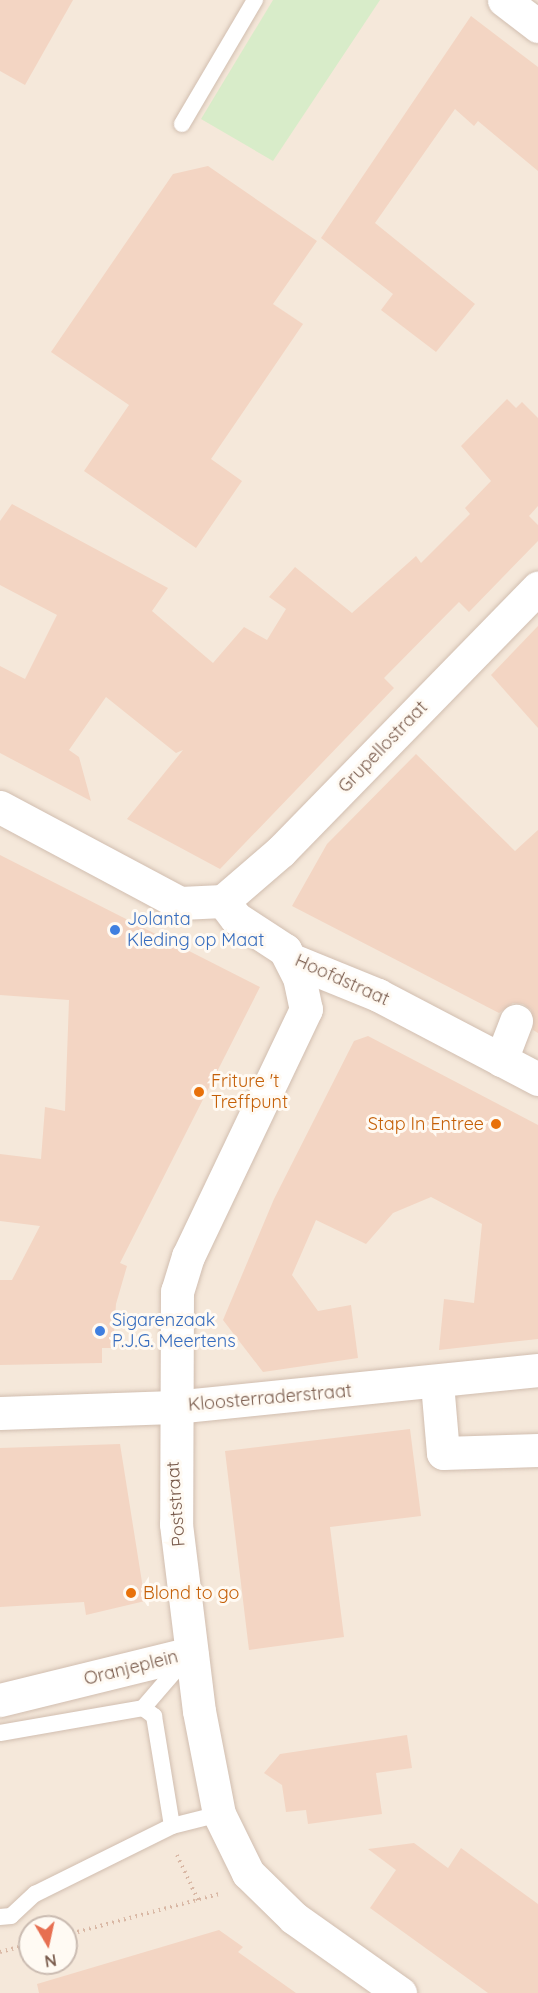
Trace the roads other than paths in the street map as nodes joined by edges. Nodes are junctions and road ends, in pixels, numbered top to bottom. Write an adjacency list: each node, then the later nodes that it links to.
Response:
1 (255, 0): 4 (lane)
2 (504, 0): 3 (street)
3 (538, 26)
4 (182, 124)
5 (538, 588): 7 (street, Grupellostraat)
6 (0, 807): 7 (street)
7 (223, 901): 8 (street, Hoofdstraat)
8 (292, 960): 10 (street, Hoofdstraat); 14 (street, Poststraat)
9 (516, 1021): 10 (street)
10 (501, 1060): 11 (street, Hoofdstraat)
11 (538, 1079)
12 (538, 1370): 13 (street, Kloosterraderstraat)
13 (436, 1383): 14 (street, Kloosterraderstraat); 16 (street)
14 (174, 1407): 15 (street, Kloosterraderstraat); 17 (street, Poststraat)
15 (0, 1413)
16 (538, 1450)
17 (191, 1653): 18 (street, Oranjeplein); 19 (lane, Oranjeplein); 21 (street, Poststraat)
18 (0, 1700)
19 (143, 1708): 20 (lane); 22 (lane)
20 (0, 1733)
21 (219, 1814): 22 (lane); 24 (street, Poststraat)
22 (172, 1826): 23 (lane)
23 (0, 1917)
24 (400, 1993)

